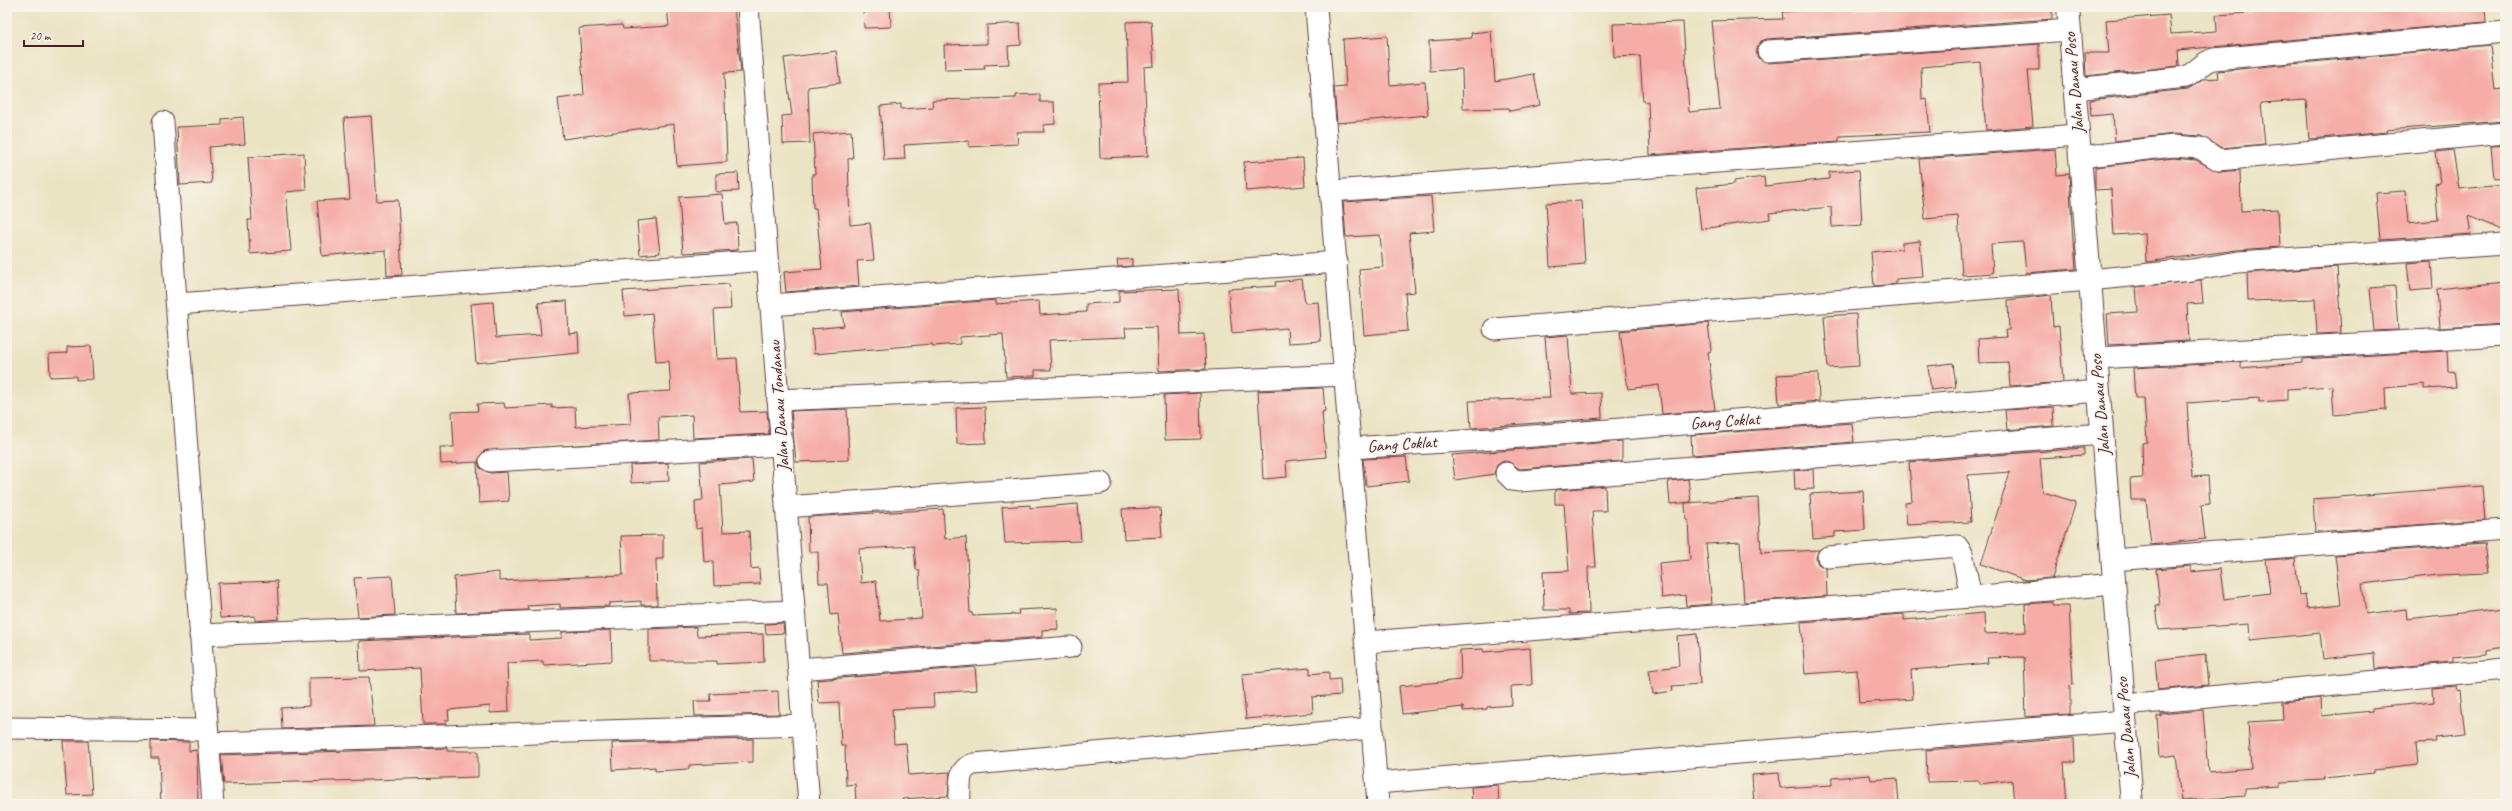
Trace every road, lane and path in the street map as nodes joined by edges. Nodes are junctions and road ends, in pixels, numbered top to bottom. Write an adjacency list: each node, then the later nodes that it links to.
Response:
1 (748, 7): 14 (street, Jalan Danau Tondanau)
2 (1316, 7): 12 (street)
3 (2068, 7): 4 (street, Jalan Danau Poso)
4 (2070, 30): 6 (street); 7 (street, Jalan Danau Poso)
5 (2505, 32): 7 (street)
6 (1768, 51)
7 (2074, 88): 10 (street, Jalan Danau Poso)
8 (163, 122): 17 (street)
9 (2505, 133): 11 (street)
10 (2078, 135): 11 (street, Jalan Danau Poso); 12 (street)
11 (2080, 157): 16 (street, Jalan Danau Poso)
12 (1332, 191): 15 (street)
13 (2505, 244): 16 (street)
14 (767, 260): 17 (street); 18 (street, Jalan Danau Tondanau)
15 (1337, 262): 18 (street); 22 (street)
16 (2089, 280): 19 (street); 21 (street, Jalan Danau Poso)
17 (177, 304): 38 (street)
18 (771, 305): 24 (street, Jalan Danau Tondanau)
19 (1494, 329)
20 (2505, 336): 21 (street)
21 (2096, 358): 23 (street, Jalan Danau Poso)
22 (1345, 375): 24 (street); 27 (street)
23 (2099, 391): 25 (street, Jalan Danau Poso); 27 (street, Gang Coklat)
24 (778, 400): 26 (street, Jalan Danau Tondanau)
25 (2102, 434): 29 (street); 34 (street, Jalan Danau Poso)
26 (782, 445): 28 (street); 31 (street, Jalan Danau Tondanau)
27 (1351, 448): 39 (street)
28 (490, 461)
29 (1506, 473)
30 (1101, 483): 31 (street)
31 (786, 506): 37 (street, Jalan Danau Tondanau)
32 (2505, 530): 34 (street)
33 (1828, 557): 36 (street)
34 (2112, 560): 35 (street, Jalan Danau Poso)
35 (2114, 584): 36 (street); 43 (street, Jalan Danau Poso)
36 (1971, 597): 39 (street)
37 (794, 611): 38 (street); 41 (street, Jalan Danau Tondanau)
38 (200, 635): 47 (street)
39 (1366, 642): 46 (street)
40 (1072, 647): 41 (street)
41 (799, 669): 44 (street, Jalan Danau Tondanau)
42 (2505, 669): 43 (street)
43 (2125, 713): 48 (street); 53 (street, Jalan Danau Poso)
44 (803, 725): 47 (street); 50 (street, Jalan Danau Tondanau)
45 (7, 728): 47 (street)
46 (1372, 728): 48 (street); 51 (street)
47 (208, 736): 49 (street)
48 (1377, 783): 52 (street)
49 (213, 804)
50 (809, 804)
51 (959, 804)
52 (1378, 804)
53 (2132, 804)

